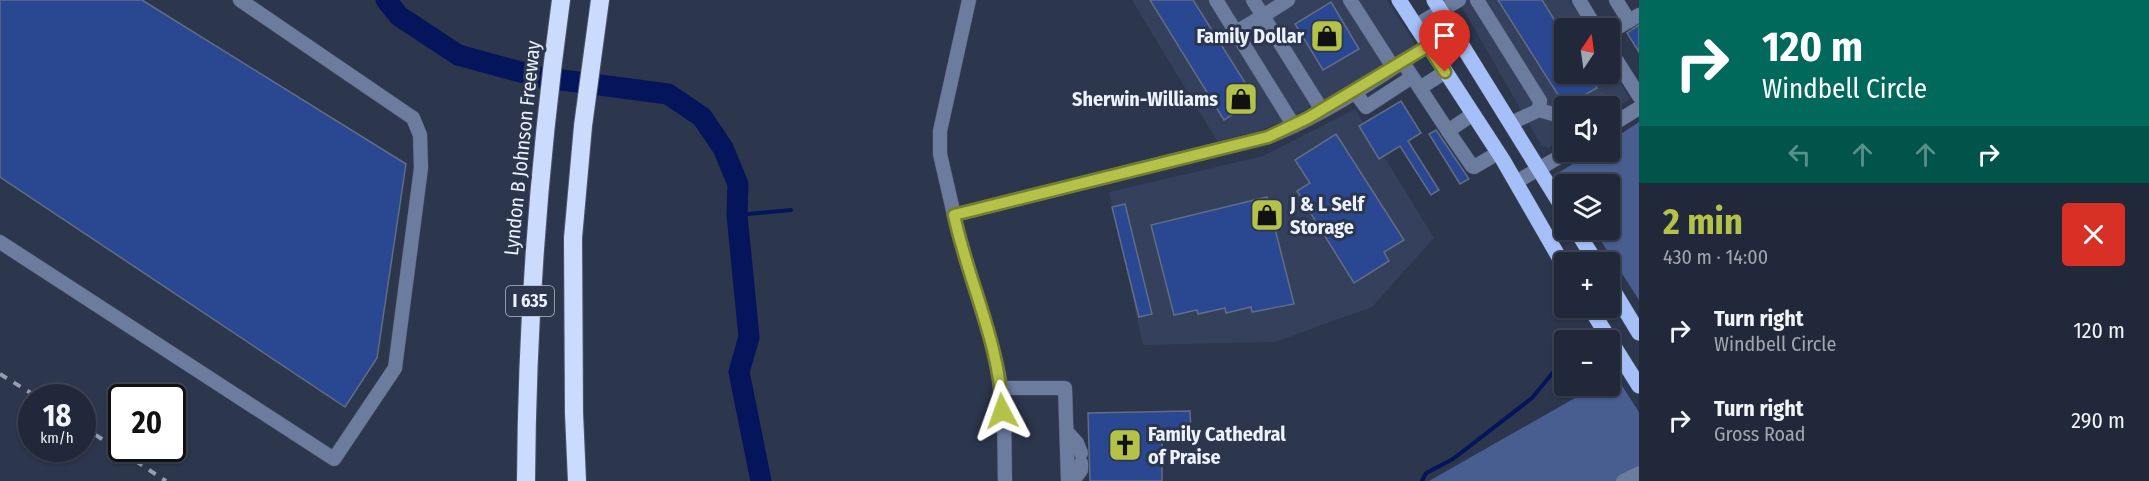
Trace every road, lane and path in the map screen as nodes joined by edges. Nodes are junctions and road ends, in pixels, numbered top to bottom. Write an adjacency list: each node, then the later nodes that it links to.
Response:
1 (240, 0): 44 (street)
2 (561, 0): 53 (highway, Lyndon B Johnson Freeway / I 635)
3 (600, 0): 54 (highway, I 635)
4 (969, 0): 43 (street)
5 (1216, 0): 21 (street)
6 (1253, 0): 15 (street)
7 (1288, 0): 15 (street)
8 (1350, 0): 23 (street)
9 (1399, 0): 18 (main road)
10 (1459, 0): 14 (street)
11 (1477, 0): 31 (street)
12 (1579, 0): 16 (street)
13 (1616, 0): 17 (street)
14 (1438, 6): 18 (street); 20 (main road)
15 (1263, 16): 21 (street); 30 (street)
16 (1590, 18)
17 (1634, 18): 19 (street)
18 (1415, 26): 22 (main road)
19 (1620, 26)
20 (1453, 30): 22 (street); 35 (main road)
21 (1236, 32): 36 (street)
22 (1428, 46): 23 (street); 25 (main road)
23 (1397, 64): 26 (street); 27 (street)
24 (1620, 66): 28 (street)
25 (1445, 72): 26 (street); 32 (main road)
26 (1416, 82): 27 (street); 37 (street)
27 (1354, 91): 30 (street)
28 (1639, 96)
29 (1639, 108): 34 (street)
30 (1322, 110): 36 (street)
31 (1539, 110): 33 (street); 35 (street)
32 (1473, 114): 37 (street); 38 (main road)
33 (1554, 114)
34 (1620, 117)
35 (1511, 123): 40 (main road)
36 (1294, 126): 43 (street)
37 (1448, 131): 38 (street)
38 (1498, 153): 41 (main road)
39 (1554, 160): 40 (street)
40 (1539, 169): 41 (street); 42 (main road)
41 (1516, 182): 45 (main road)
42 (1554, 194)
43 (954, 215): 50 (street)
44 (0, 242)
45 (1556, 252)
46 (1620, 302): 48 (main road)
47 (1596, 318): 49 (main road)
48 (1639, 333)
49 (1639, 386)
50 (1001, 388): 51 (street); 55 (street)
51 (1067, 432): 56 (street); 57 (street)
52 (1639, 473): 58 (street)
53 (526, 481)
54 (577, 481)
55 (1005, 481)
56 (1068, 481)
57 (1073, 481)
58 (1623, 481)

